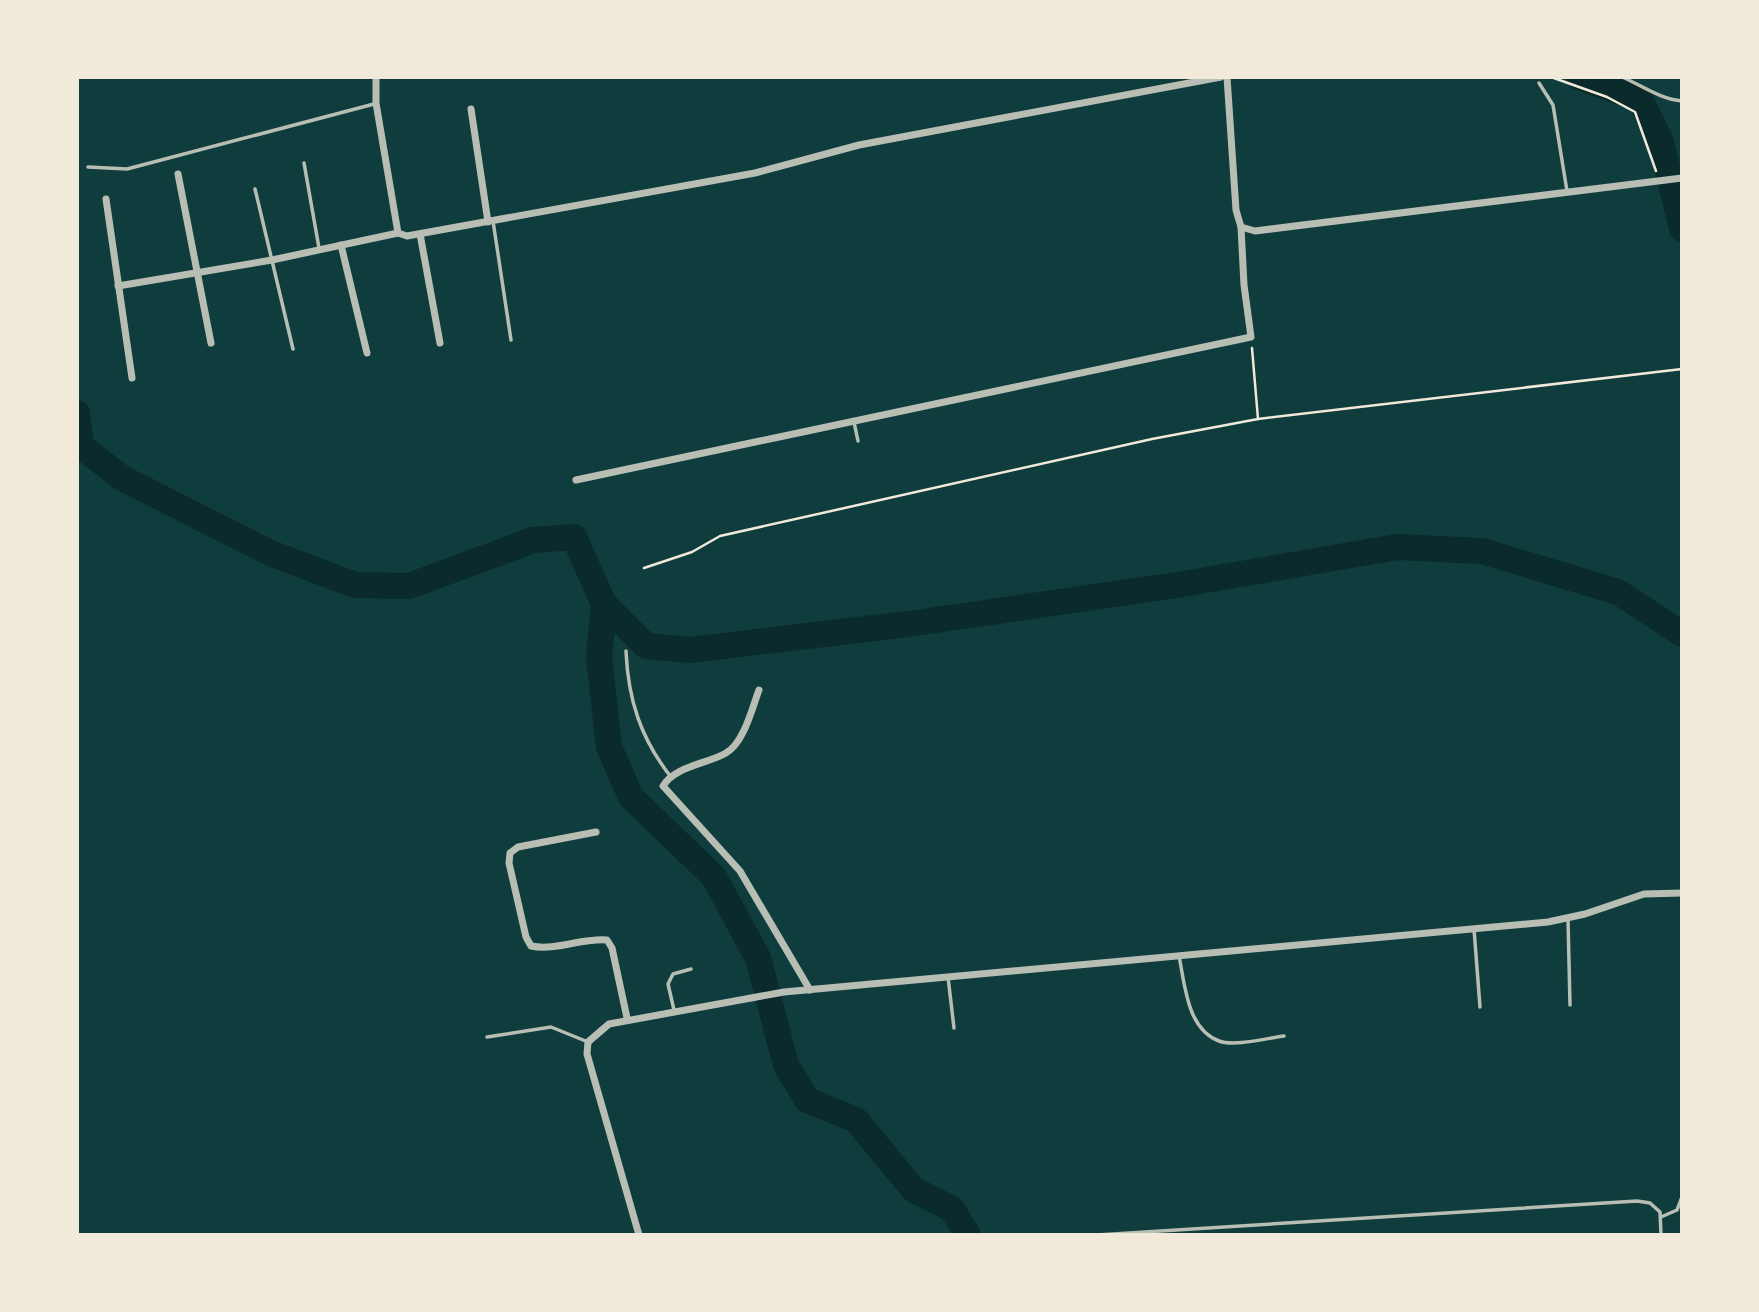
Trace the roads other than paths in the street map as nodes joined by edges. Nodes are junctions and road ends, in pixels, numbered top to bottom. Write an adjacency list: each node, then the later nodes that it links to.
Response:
1 (376, 77): 7 (street)
2 (1221, 77): 16 (street)
3 (1227, 77): 17 (street)
4 (1622, 77): 6 (lane)
5 (1539, 83): 14 (lane)
6 (1682, 101)
7 (376, 103): 10 (lane); 18 (street)
8 (471, 109): 16 (street)
9 (304, 163): 21 (lane)
10 (88, 167)
11 (178, 174): 23 (street)
12 (1679, 178): 14 (street)
13 (254, 189): 22 (lane)
14 (1567, 191): 17 (street)
15 (106, 199): 24 (street)
16 (491, 221): 19 (street); 25 (lane)
17 (1241, 227): 31 (street)
18 (398, 233): 19 (street); 20 (street)
19 (420, 234): 27 (street)
20 (341, 245): 21 (street); 29 (street)
21 (320, 250): 22 (street)
22 (272, 260): 23 (street); 28 (lane)
23 (196, 273): 24 (street); 26 (street)
24 (118, 286): 30 (street)
25 (511, 340)
26 (211, 342)
27 (440, 343)
28 (293, 349)
29 (367, 353)
30 (132, 378)
31 (854, 422): 32 (lane); 33 (street)
32 (858, 441)
33 (576, 480)
34 (626, 651): 36 (lane)
35 (759, 690): 36 (street)
36 (671, 777): 44 (street)
37 (596, 832): 48 (street)
38 (1682, 893): 39 (street)
39 (1567, 918): 40 (street); 45 (lane)
40 (1474, 928): 41 (street); 46 (lane)
41 (1179, 956): 43 (street); 50 (lane)
42 (691, 969): 47 (lane)
43 (948, 977): 44 (street); 49 (lane)
44 (810, 990): 47 (street)
45 (1570, 1005)
46 (1480, 1007)
47 (674, 1010): 48 (street)
48 (627, 1018): 52 (street)
49 (954, 1028)
50 (1284, 1036)
51 (487, 1037): 52 (lane)
52 (588, 1042): 58 (street)
53 (1682, 1197): 54 (lane)
54 (1676, 1210): 55 (lane); 56 (lane)
55 (1682, 1215)
56 (1661, 1217): 57 (lane); 61 (lane)
57 (1226, 1226): 59 (lane); 60 (lane)
58 (639, 1235)
59 (1097, 1235)
60 (1226, 1235)
61 (1661, 1235)

